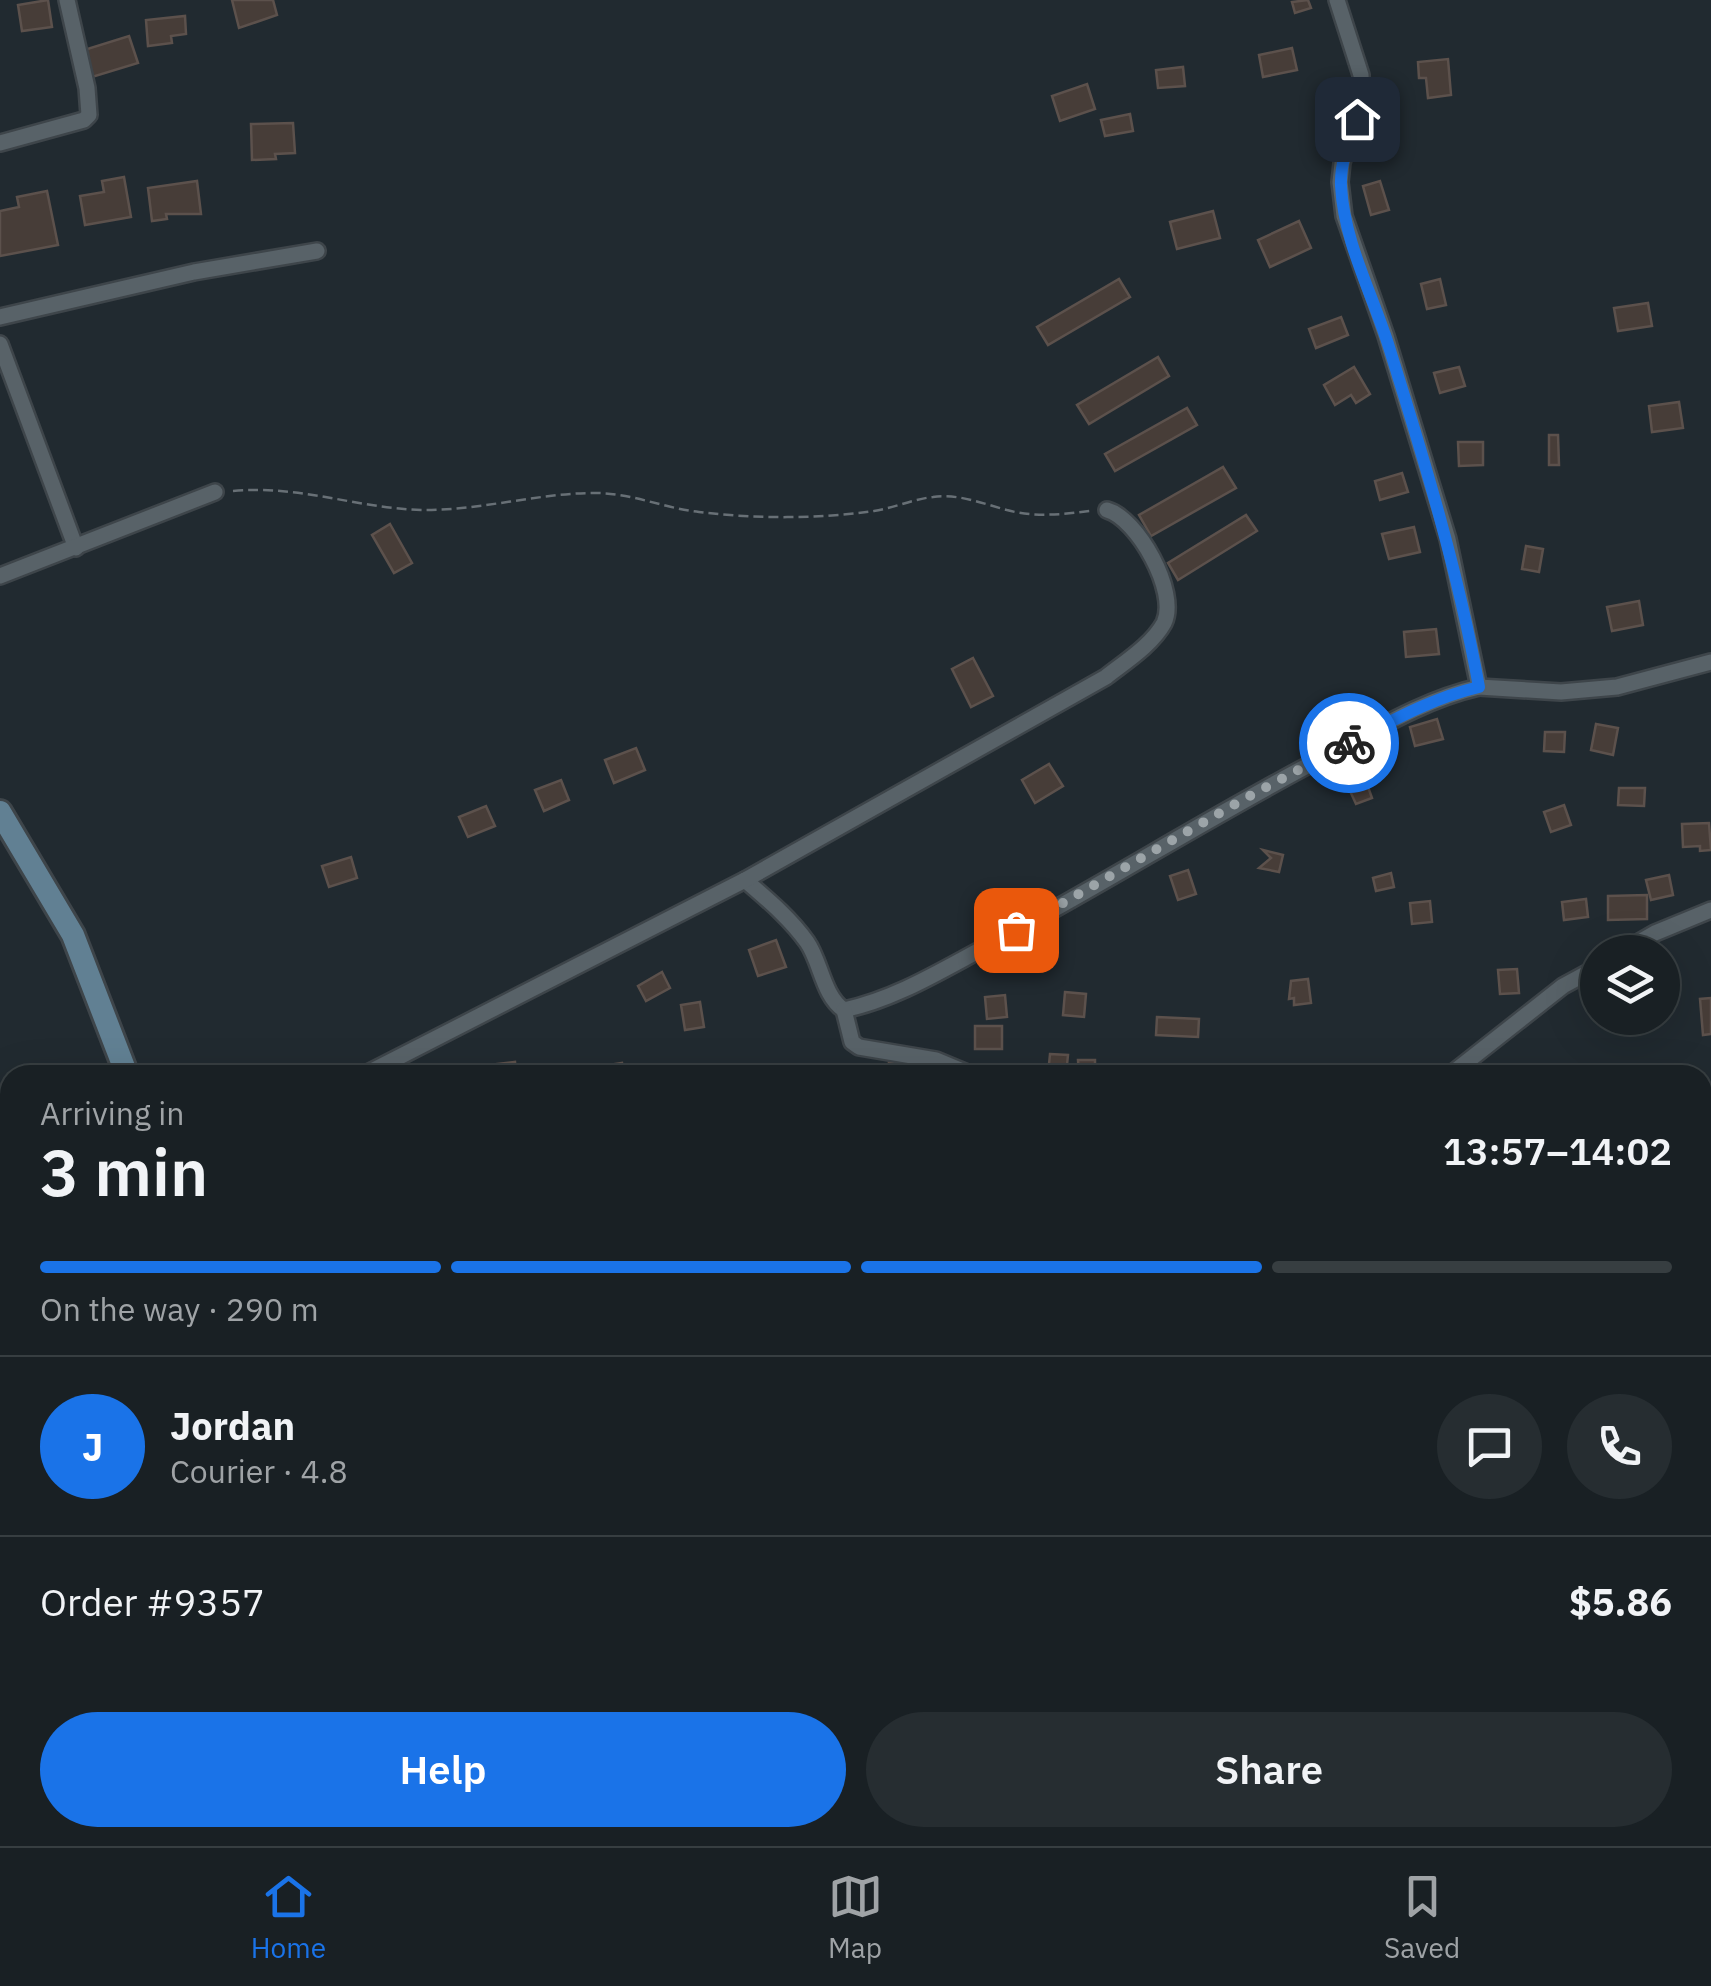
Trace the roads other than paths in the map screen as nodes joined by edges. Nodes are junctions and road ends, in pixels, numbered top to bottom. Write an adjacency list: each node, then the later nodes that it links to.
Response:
1 (67, 0): 3 (street)
2 (1337, 0): 12 (street)
3 (0, 143)
4 (317, 251): 5 (street)
5 (0, 317)
6 (0, 344): 9 (street)
7 (215, 492): 9 (street)
8 (1107, 510): 14 (street)
9 (76, 548): 10 (street)
10 (0, 576)
11 (1711, 662): 12 (street)
12 (1479, 687): 18 (street)
13 (0, 812): 19 (main road)
14 (746, 880): 18 (street); 20 (street)
15 (1711, 910): 16 (street)
16 (1652, 935)
17 (1580, 977): 22 (street)
18 (844, 1010): 21 (street)
19 (123, 1065)
20 (384, 1065)
21 (948, 1065)
22 (1463, 1065)

